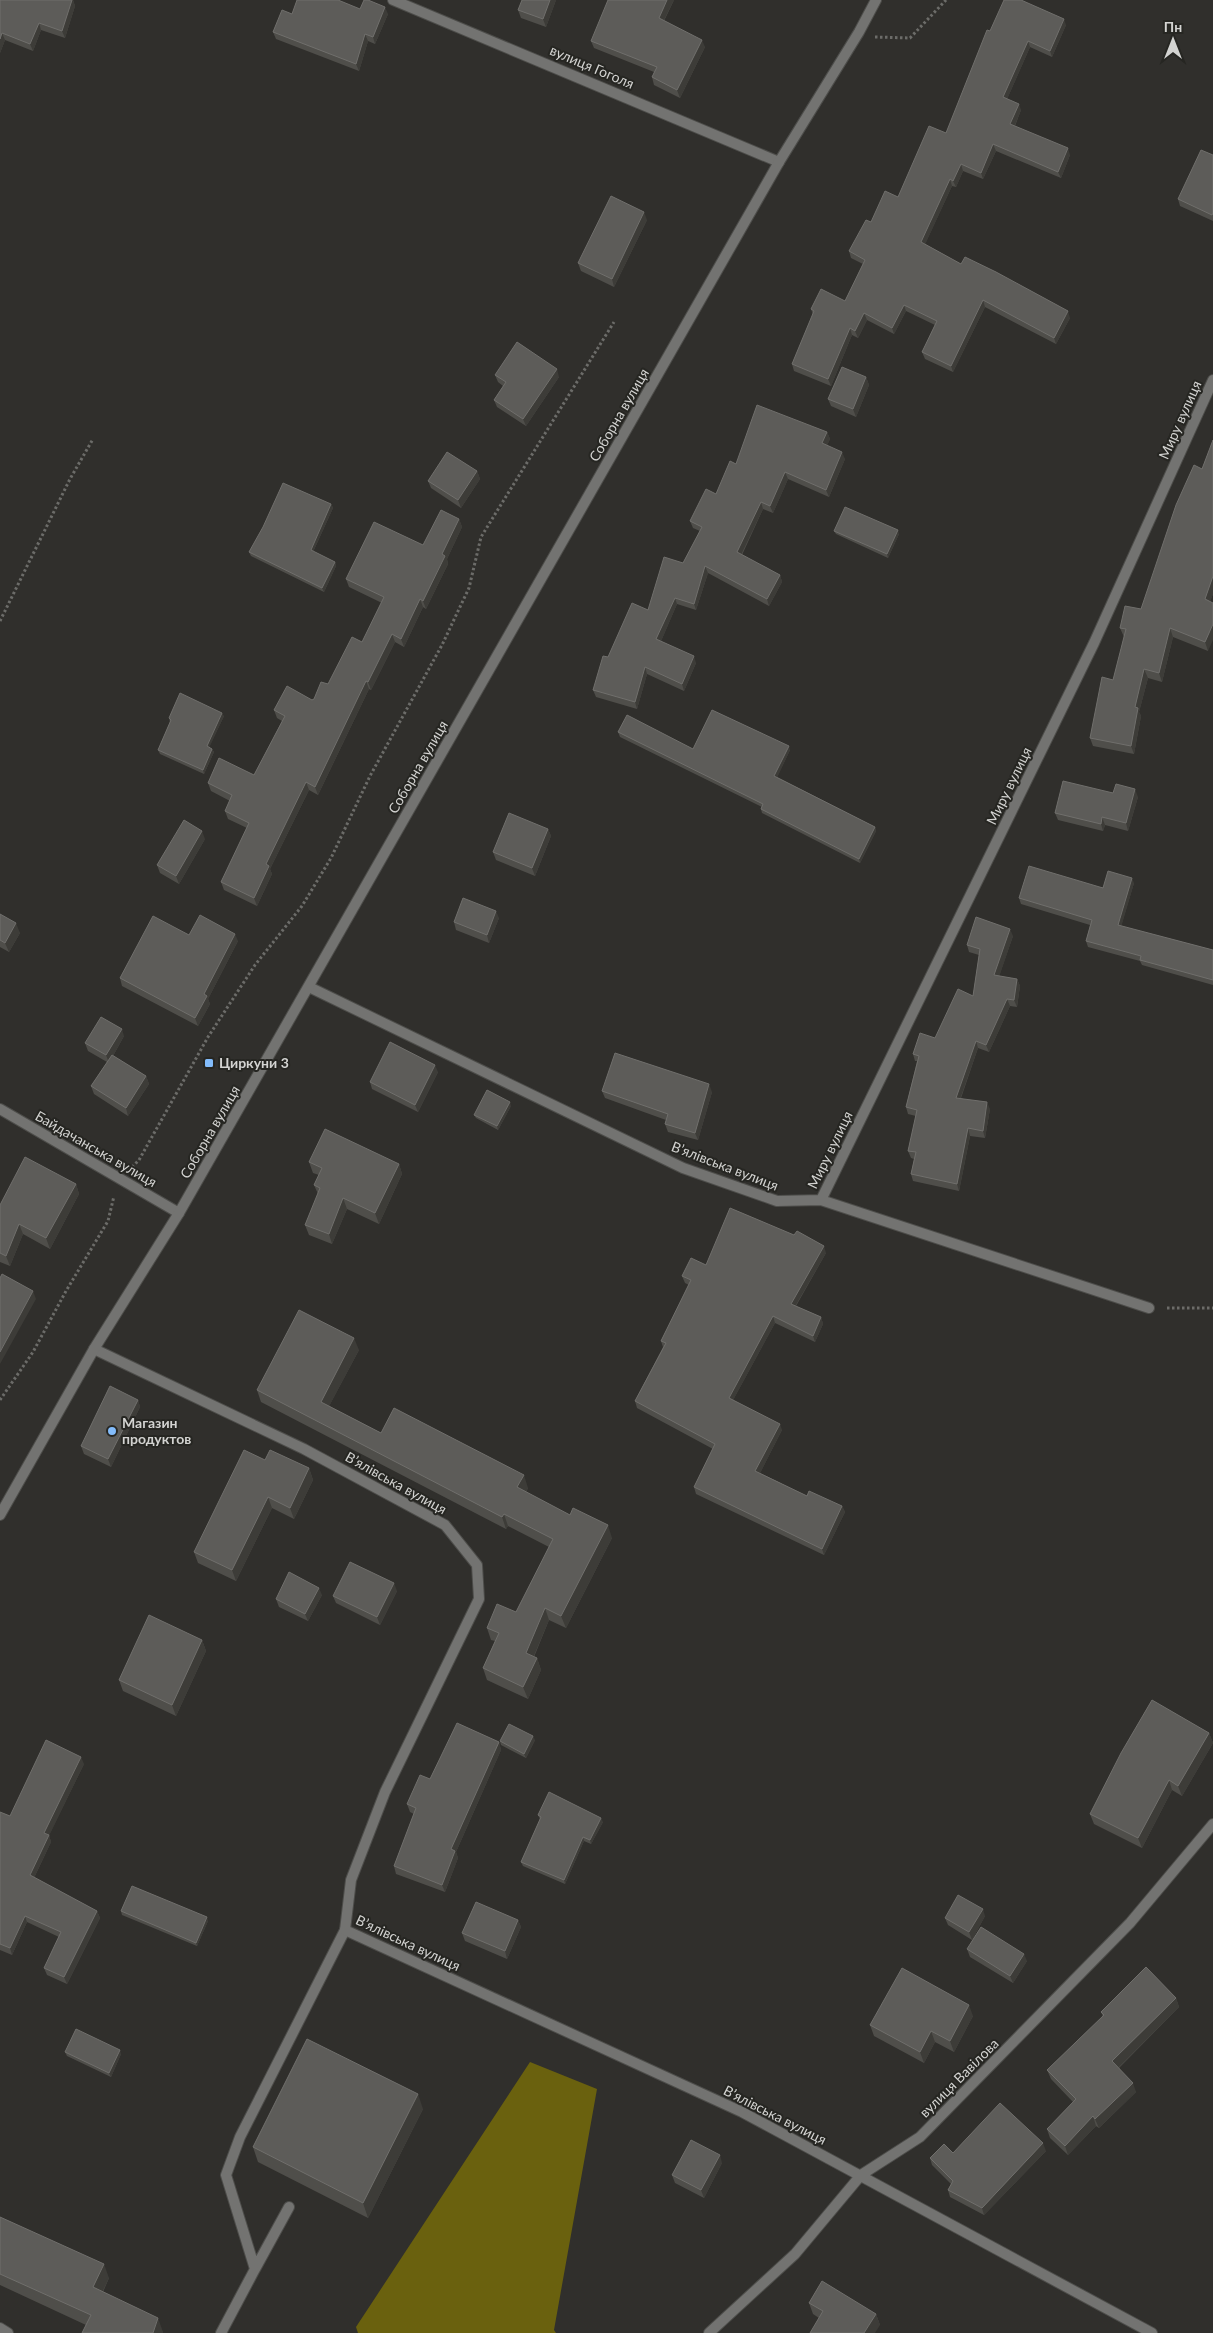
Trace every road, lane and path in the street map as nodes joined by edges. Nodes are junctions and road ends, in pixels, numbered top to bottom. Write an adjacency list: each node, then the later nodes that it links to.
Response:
1 (393, 0): 5 (street, вулиця Гоголя)
2 (876, 0): 4 (street, Соборна вулиця)
3 (946, 0): 4 (path)
4 (859, 32): 5 (street, Соборна вулиця)
5 (779, 162): 10 (street, Соборна вулиця)
6 (614, 322): 12 (path)
7 (1213, 380): 13 (street, Миру вулиця)
8 (93, 439): 9 (path)
9 (0, 621)
10 (309, 987): 13 (street, В’ялівська вулиця); 14 (street, Соборна вулиця)
11 (0, 1109): 12 (street, Байдачанська вулиця)
12 (119, 1178): 14 (street, Байдачанська вулиця); 18 (path)
13 (820, 1200): 15 (street, В’ялівська вулиця)
14 (179, 1213): 17 (street, Соборна вулиця)
15 (1149, 1308): 16 (path)
16 (1213, 1308)
17 (94, 1350): 19 (street, Соборна вулиця); 21 (street, В’ялівська вулиця)
18 (0, 1400)
19 (0, 1515)
20 (1213, 1824): 22 (street, вулиця Вавілова)
21 (345, 1930): 22 (street, В’ялівська вулиця); 24 (street)
22 (860, 2175): 28 (street, вулиця Вавілова); 29 (street, В’ялівська вулиця)
23 (289, 2207): 24 (street)
24 (255, 2269): 27 (street)
25 (0, 2328): 26 (street)
26 (8, 2333)
27 (220, 2333)
28 (709, 2333)
29 (1152, 2333)

